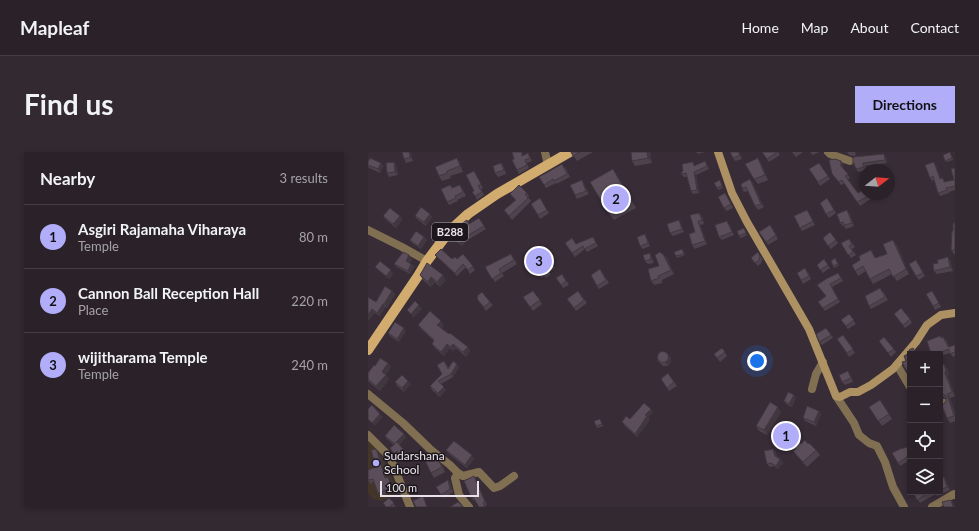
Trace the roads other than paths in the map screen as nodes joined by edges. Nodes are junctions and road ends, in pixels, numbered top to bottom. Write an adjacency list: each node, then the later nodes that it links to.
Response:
1 (545, 152): 6 (street)
2 (570, 152): 6 (main road, B288)
3 (718, 152): 11 (street)
4 (828, 152): 5 (street)
5 (850, 160)
6 (548, 165): 8 (main road, B288)
7 (368, 230): 8 (street)
8 (427, 261): 10 (main road, B288)
9 (955, 313): 12 (street)
10 (368, 350)
11 (822, 362): 14 (street); 16 (street)
12 (897, 365): 13 (street); 16 (street)
13 (907, 382)
14 (812, 389)
15 (368, 394): 18 (street)
16 (836, 396): 23 (street)
17 (368, 435): 21 (street)
18 (458, 474): 19 (street); 22 (street)
19 (514, 476)
20 (955, 495): 24 (street)
21 (410, 507)
22 (469, 507)
23 (904, 507)
24 (932, 507)

